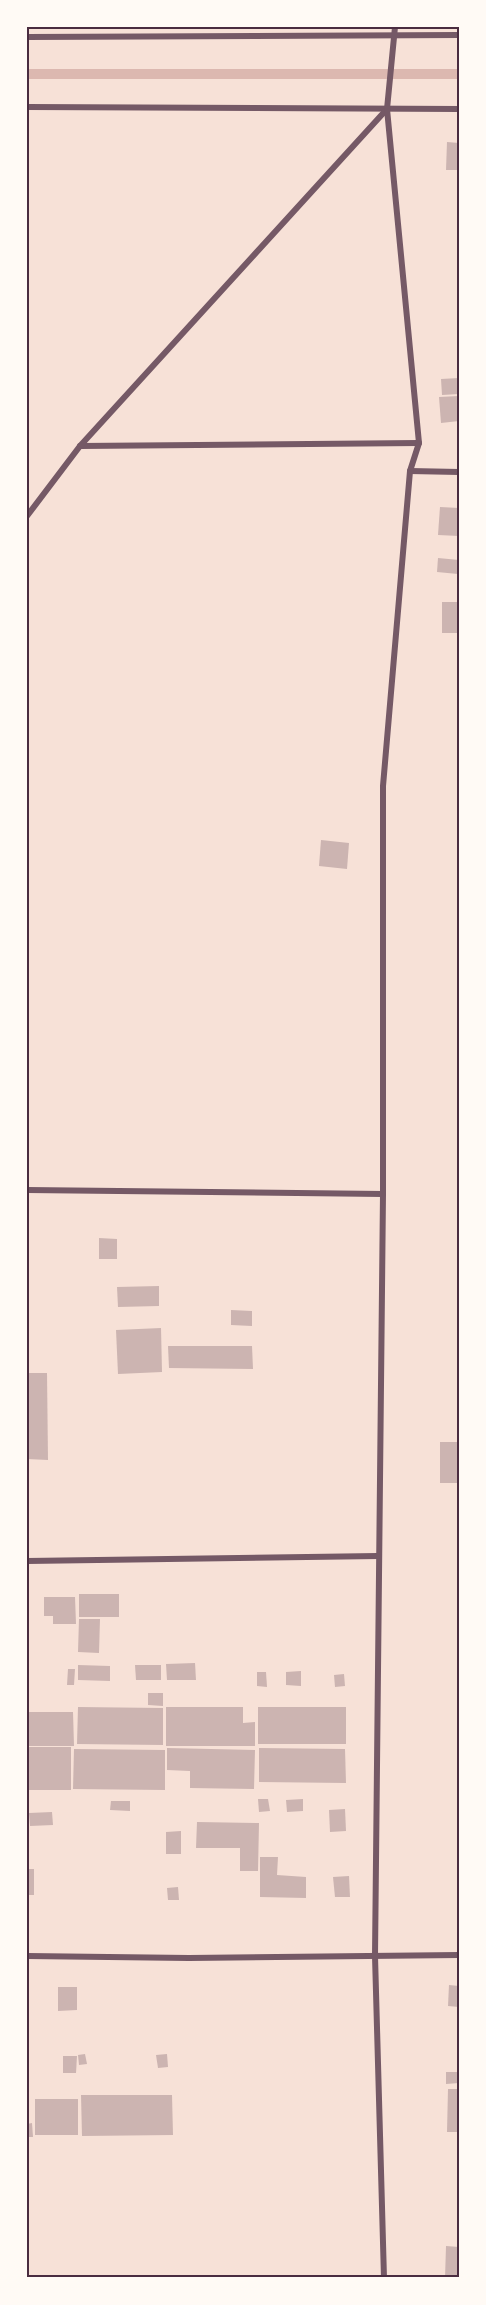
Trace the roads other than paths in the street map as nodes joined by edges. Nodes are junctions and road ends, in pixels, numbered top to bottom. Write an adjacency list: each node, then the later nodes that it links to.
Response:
1 (394, 27): 2 (street)
2 (394, 35): 3 (street); 4 (street); 6 (street)
3 (459, 35)
4 (27, 37)
5 (27, 107): 6 (street)
6 (387, 109): 7 (street); 8 (street); 9 (street)
7 (459, 109)
8 (419, 443): 9 (street); 10 (street)
9 (80, 446): 12 (street)
10 (410, 471): 11 (street); 14 (street)
11 (459, 472)
12 (27, 516)
13 (27, 1190): 14 (street)
14 (383, 1194): 15 (street)
15 (378, 1556): 16 (street); 19 (street)
16 (27, 1561)
17 (459, 1955): 19 (street)
18 (27, 1956): 19 (street)
19 (375, 1956): 20 (street)
20 (384, 2278)

